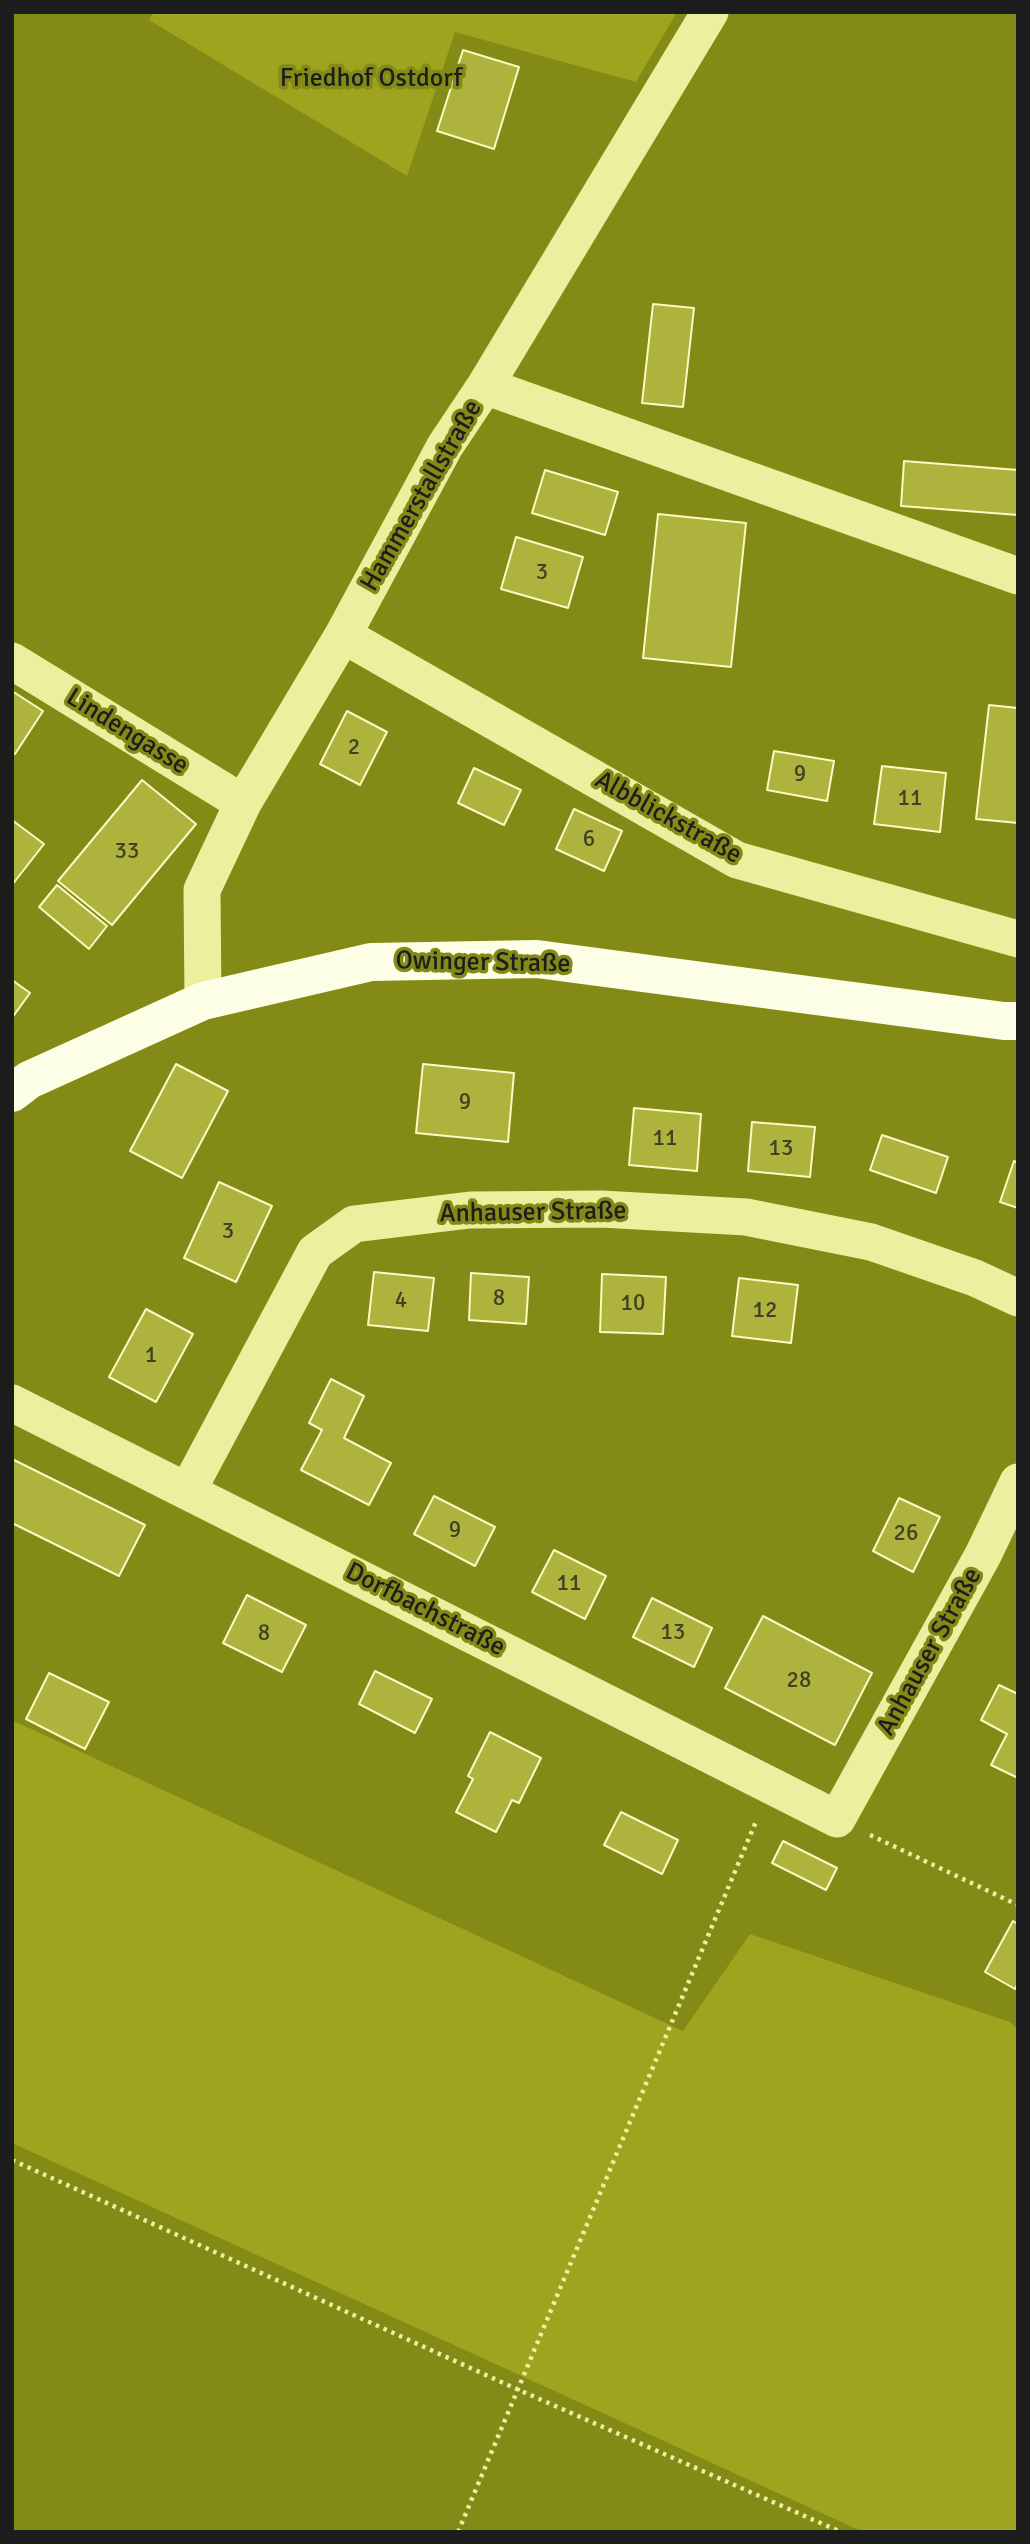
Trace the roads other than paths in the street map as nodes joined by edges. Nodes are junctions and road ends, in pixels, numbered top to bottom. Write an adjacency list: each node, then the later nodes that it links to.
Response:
1 (710, 12): 2 (street, Hammerstallstraße)
2 (485, 386): 3 (street); 4 (street, Hammerstallstraße)
3 (1018, 576)
4 (343, 635): 6 (street, Hammerstallstraße); 7 (street, Albblickstraße)
5 (12, 661): 6 (street, Lindengasse)
6 (243, 803): 8 (street, Hammerstallstraße)
7 (1018, 939)
8 (203, 1001): 9 (main road, Owinger Straße); 10 (main road, Owinger Straße)
9 (1018, 1021)
10 (12, 1093)
11 (1018, 1298): 14 (street, Anhauser Straße)
12 (12, 1403): 14 (street, Dorfbachstraße)
13 (1018, 1482): 15 (street, Anhauser Straße)
14 (188, 1490): 15 (street, Dorfbachstraße)
15 (837, 1819)

